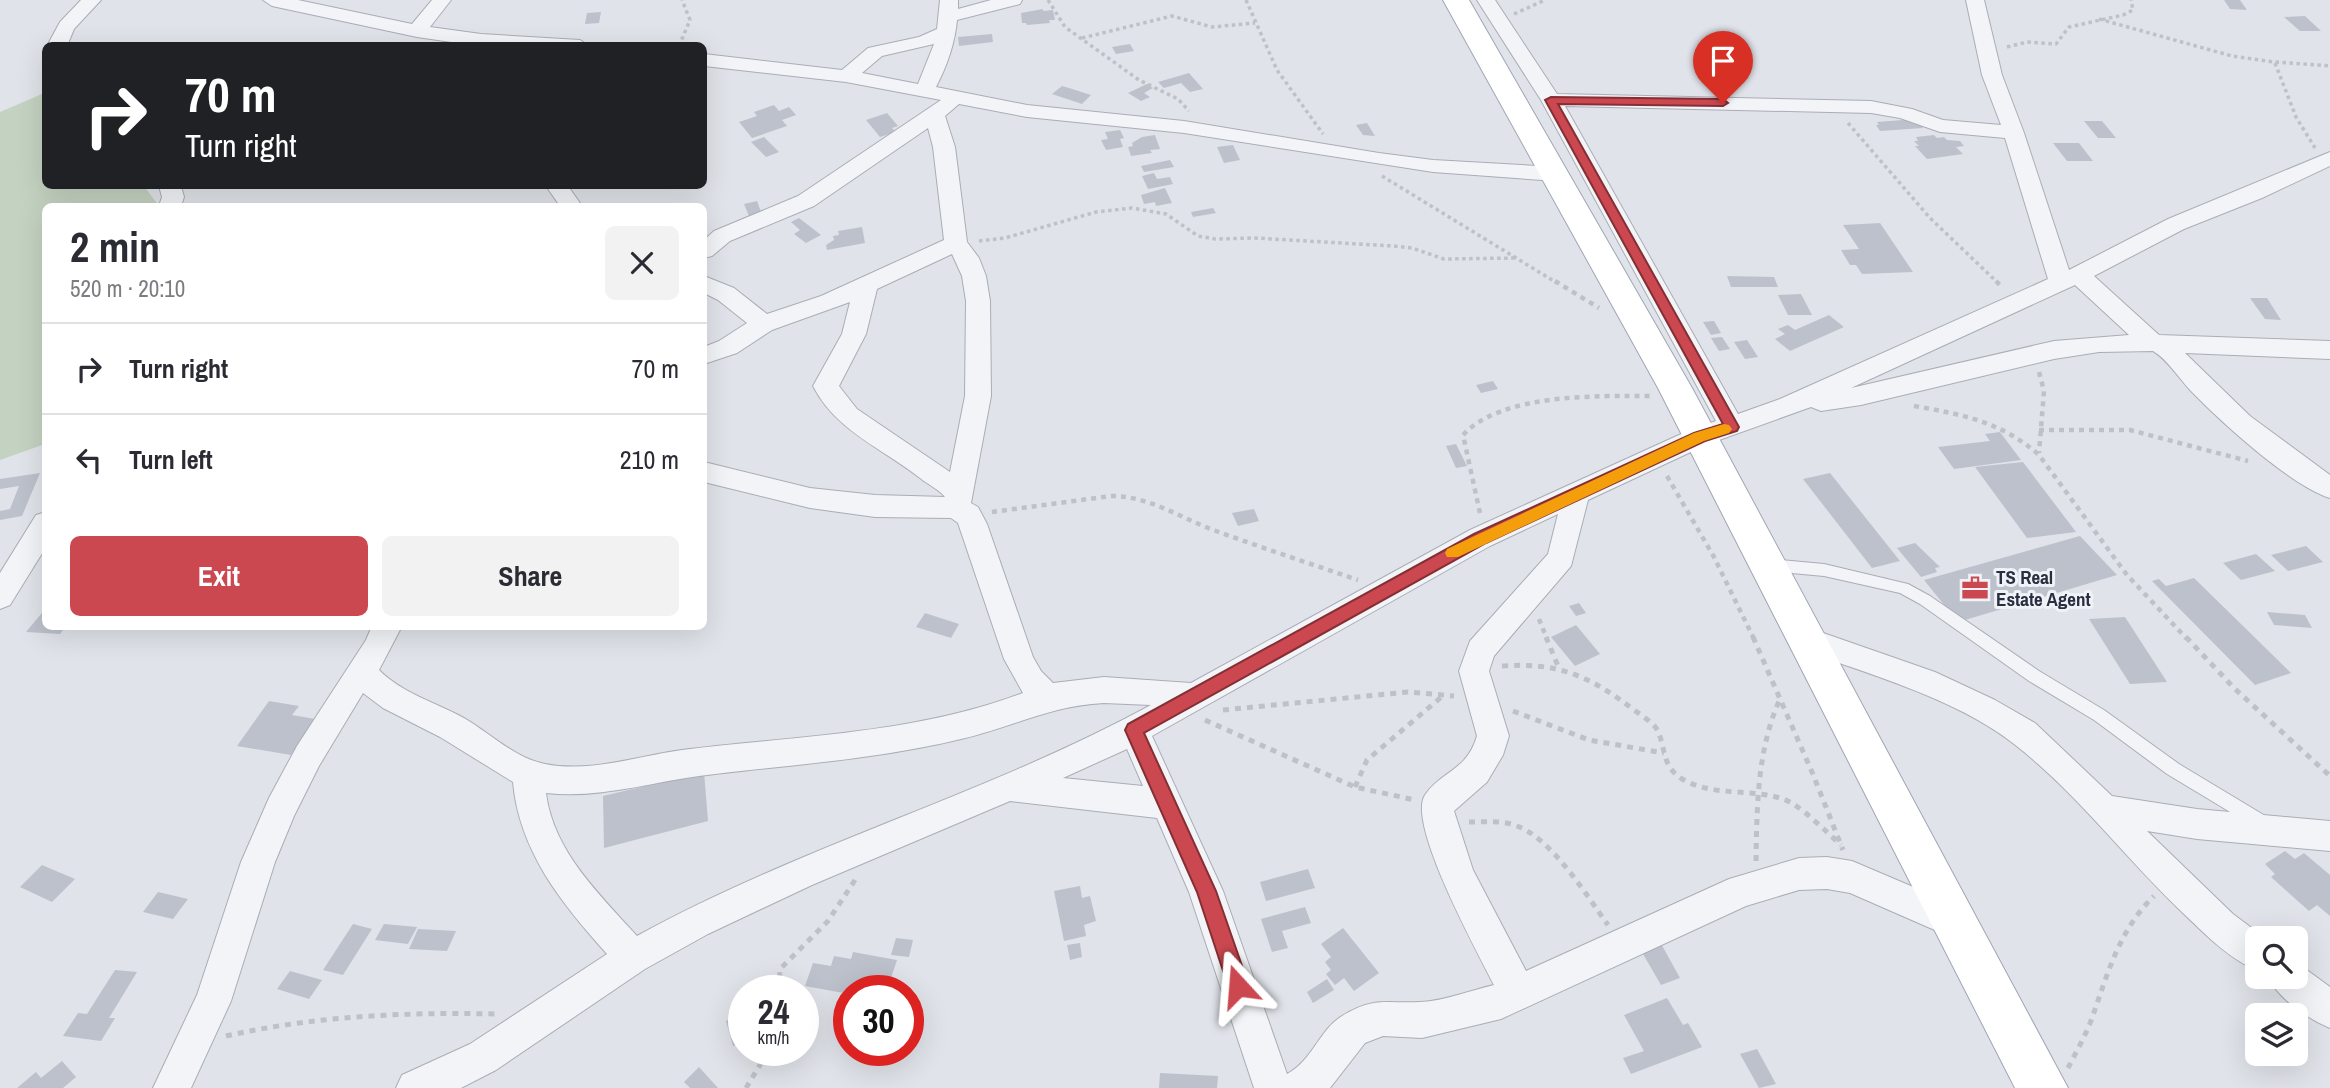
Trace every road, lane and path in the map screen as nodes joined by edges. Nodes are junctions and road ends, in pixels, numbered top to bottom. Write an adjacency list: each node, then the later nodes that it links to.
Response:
1 (92, 0): 19 (street)
2 (272, 0): 17 (street)
3 (442, 0): 17 (street)
4 (682, 0): 21 (path)
5 (1013, 0): 13 (street)
6 (1048, 0): 18 (path)
7 (1246, 0): 16 (path)
8 (1456, 0): 37 (main road)
9 (1486, 0): 15 (street)
10 (1545, 0): 15 (path)
11 (1975, 0): 22 (street)
12 (2131, 0): 14 (path)
13 (949, 16): 26 (street); 27 (street)
14 (2099, 19): 22 (path); 24 (path)
15 (1500, 22): 29 (street)
16 (1255, 23): 18 (path); 34 (path)
17 (417, 31): 20 (street)
18 (1081, 38): 32 (path)
19 (58, 42)
20 (500, 42)
21 (681, 42)
22 (1989, 58): 33 (street)
23 (707, 60): 26 (street)
24 (2275, 63): 25 (path); 35 (path)
25 (2330, 66)
26 (846, 76): 27 (street)
27 (923, 92): 28 (street)
28 (956, 99): 31 (street); 32 (street)
29 (1551, 100): 30 (street); 55 (street)
30 (1833, 107): 33 (street); 44 (path)
31 (934, 115): 38 (street); 39 (street)
32 (1206, 130): 34 (street)
33 (2014, 133): 41 (street)
34 (1336, 151): 37 (street)
35 (2326, 160): 41 (street)
36 (1374, 172): 40 (path)
37 (1556, 174): 51 (main road)
38 (956, 243): 40 (path); 43 (street); 62 (street)
39 (707, 248)
40 (1517, 258): 45 (path)
41 (2069, 279): 44 (street); 47 (street)
42 (707, 285): 46 (street)
43 (866, 286): 46 (street); 62 (street)
44 (2018, 302): 53 (street)
45 (1603, 310)
46 (762, 324): 50 (street)
47 (2158, 343): 48 (street); 49 (street); 60 (street)
48 (2330, 350)
49 (2035, 354): 53 (street); 54 (path)
50 (707, 355)
51 (1680, 397): 55 (main road); 64 (path)
52 (1911, 405): 56 (path)
53 (1789, 406): 55 (street)
54 (2039, 430): 56 (path); 58 (path)
55 (1715, 432): 57 (street); 65 (main road)
56 (2039, 455): 82 (path)
57 (1656, 457): 61 (street); 76 (path)
58 (2248, 461)
59 (707, 473): 62 (street)
60 (2330, 488)
61 (1576, 495): 64 (street); 67 (street)
62 (961, 505): 66 (path); 75 (street)
63 (42, 529): 68 (street)
64 (1480, 538): 66 (street)
65 (1767, 565): 70 (main road); 89 (lane)
66 (1386, 589): 78 (street)
67 (1531, 592): 71 (path); 72 (street)
68 (0, 597)
69 (385, 630): 73 (street)
70 (1806, 639): 87 (street); 95 (main road)
71 (1559, 666): 72 (path); 80 (path)
72 (1474, 671): 77 (street)
73 (362, 672): 81 (street); 104 (street)
74 (1446, 694): 77 (path); 78 (path); 83 (path)
75 (1047, 697): 78 (street); 81 (street)
76 (1780, 698): 85 (path); 92 (path)
77 (1483, 701): 80 (path); 88 (street)
78 (1194, 707): 79 (street); 83 (path)
79 (1134, 730): 84 (street); 86 (street)
80 (1664, 753): 85 (path)
81 (528, 774): 98 (street)
82 (2330, 775)
83 (1355, 787): 88 (path)
84 (1007, 788): 86 (street); 91 (street)
85 (1761, 796): 92 (path); 94 (path)
86 (1169, 804): 110 (street)
87 (2105, 810): 89 (street); 93 (street)
88 (1438, 814): 97 (path); 101 (street)
89 (2277, 831): 90 (street)
90 (2330, 836)
91 (879, 842): 98 (street); 99 (path)
92 (1847, 861): 94 (street); 95 (street)
93 (2172, 880): 96 (street); 106 (path)
94 (1756, 887): 97 (street)
95 (1953, 921): 106 (main road)
96 (2245, 944)
97 (1623, 945): 101 (street)
98 (634, 957): 103 (street)
99 (779, 975)
100 (2303, 989): 102 (street)
101 (1518, 993): 111 (street)
102 (2330, 1010)
103 (545, 1015): 104 (path); 108 (street)
104 (194, 1045): 107 (street)
105 (759, 1066): 109 (path)
106 (2053, 1082)
107 (172, 1088)
108 (415, 1088)
109 (746, 1088)
110 (1273, 1088)
111 (1299, 1088)

